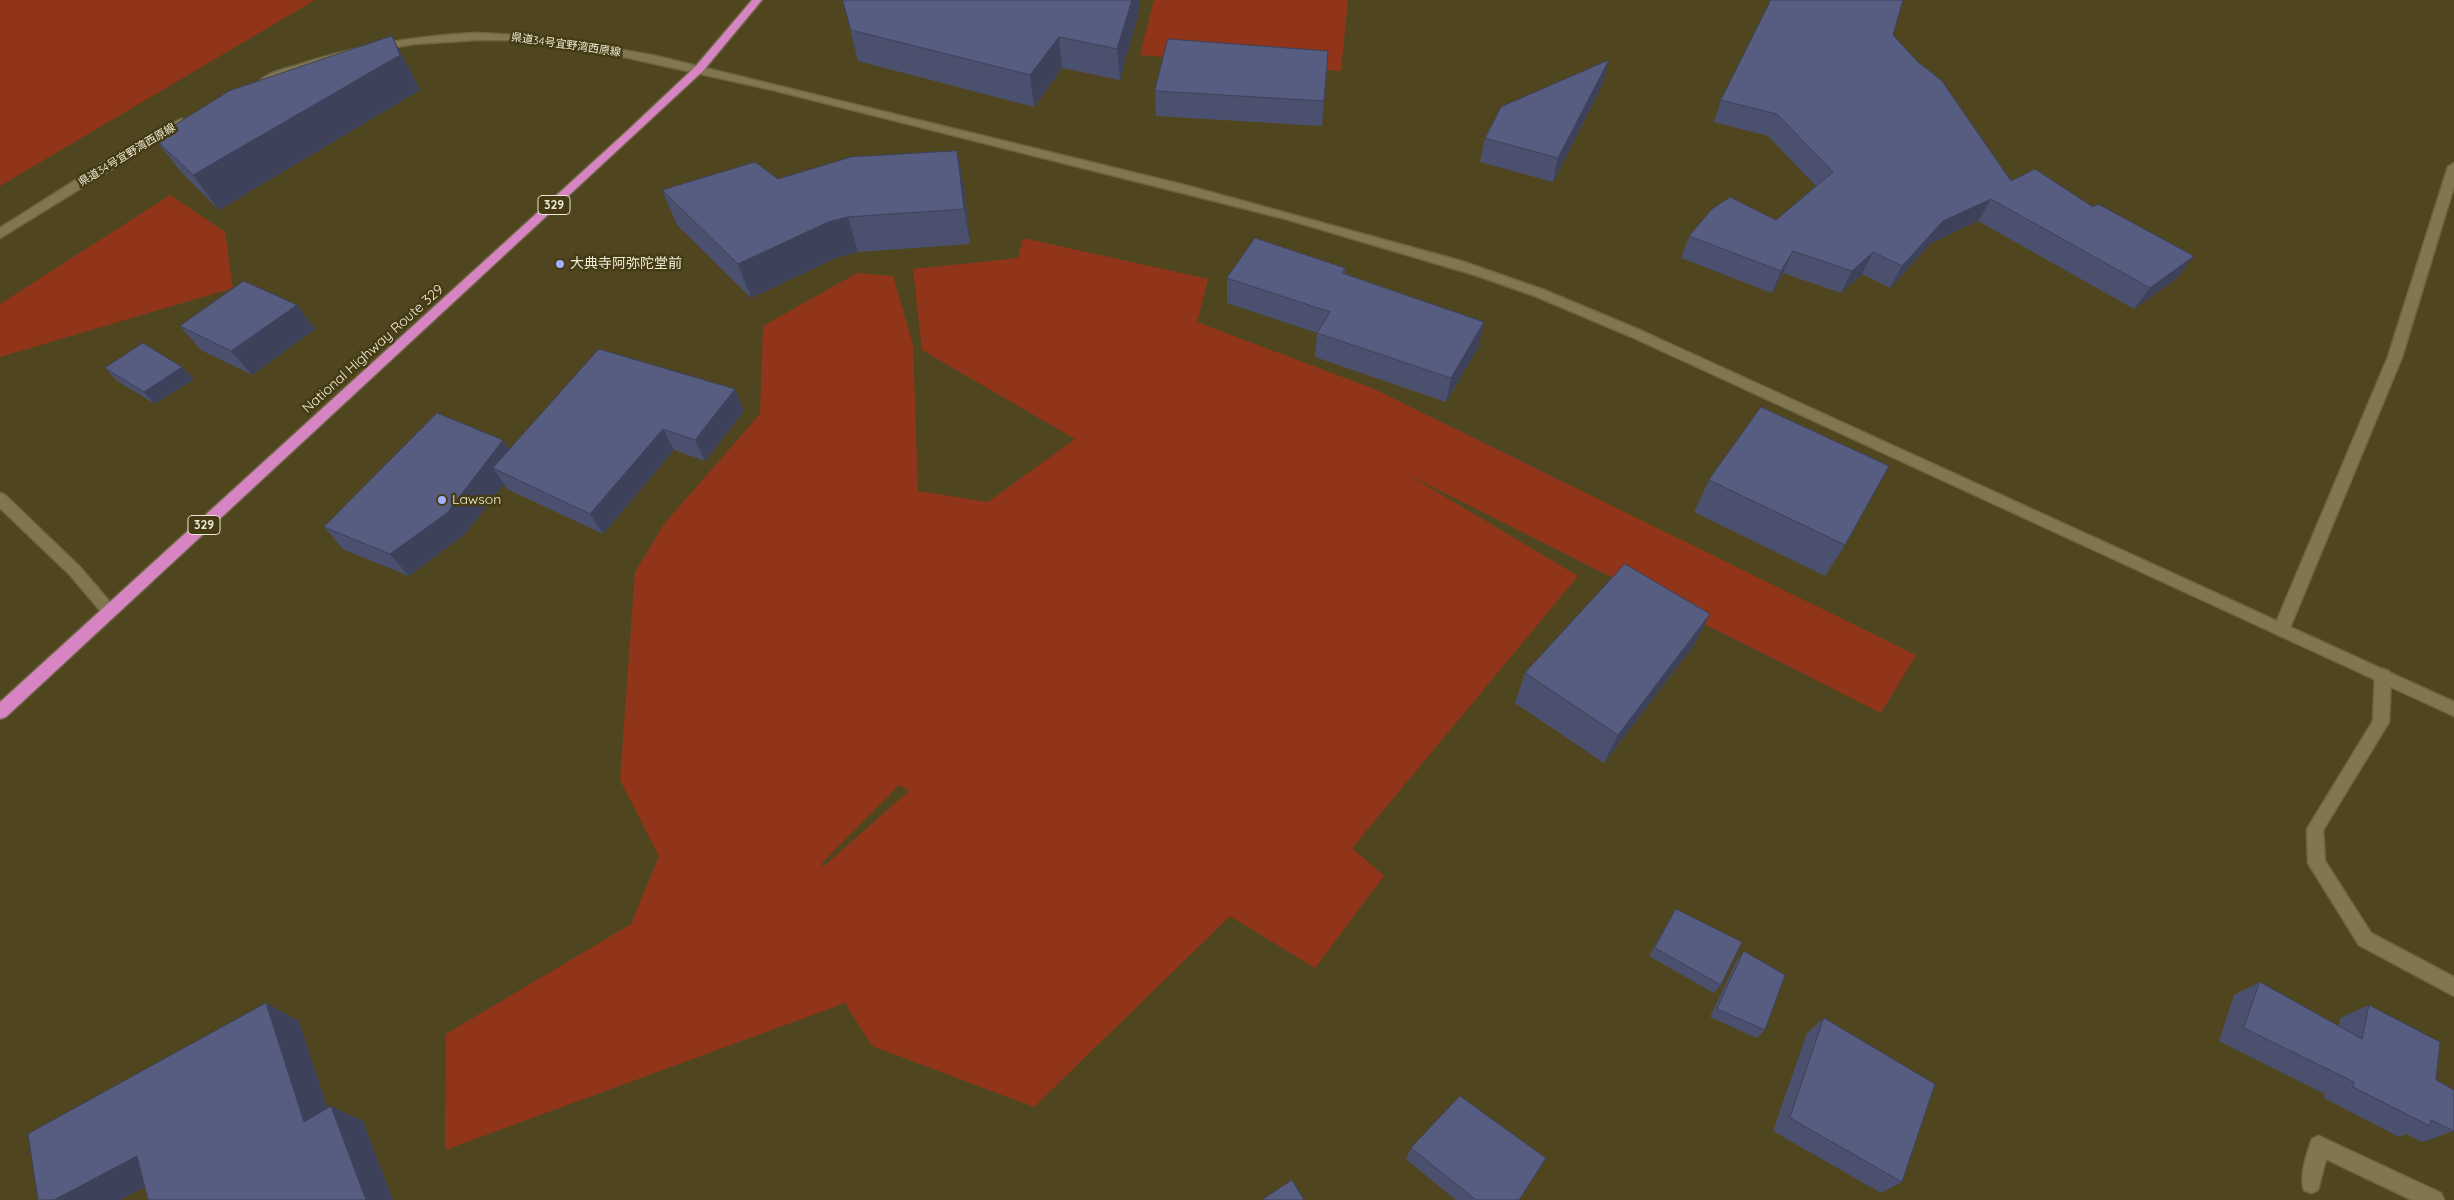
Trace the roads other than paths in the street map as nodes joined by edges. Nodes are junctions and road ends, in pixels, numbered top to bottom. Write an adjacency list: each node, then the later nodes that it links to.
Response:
1 (757, 0): 2 (highway, National Highway Route 329 / 329)
2 (699, 69): 3 (street, 県道34号宜野湾西原線); 8 (highway, National Highway Route 329 / 329); 9 (street, 県道34号宜野湾西原線)
3 (258, 84)
4 (196, 114): 6 (street, 県道34号宜野湾西原線)
5 (2454, 167): 9 (street)
6 (0, 234)
7 (0, 499): 8 (street)
8 (110, 611): 12 (highway, National Highway Route 329 / 329)
9 (2281, 630): 10 (street, 県道34号宜野湾西原線)
10 (2383, 676): 11 (street, 県道34号宜野湾西原線); 13 (street)
11 (2454, 709)
12 (0, 715)
13 (2454, 987)
14 (2311, 1183): 15 (street)
15 (2434, 1200)

